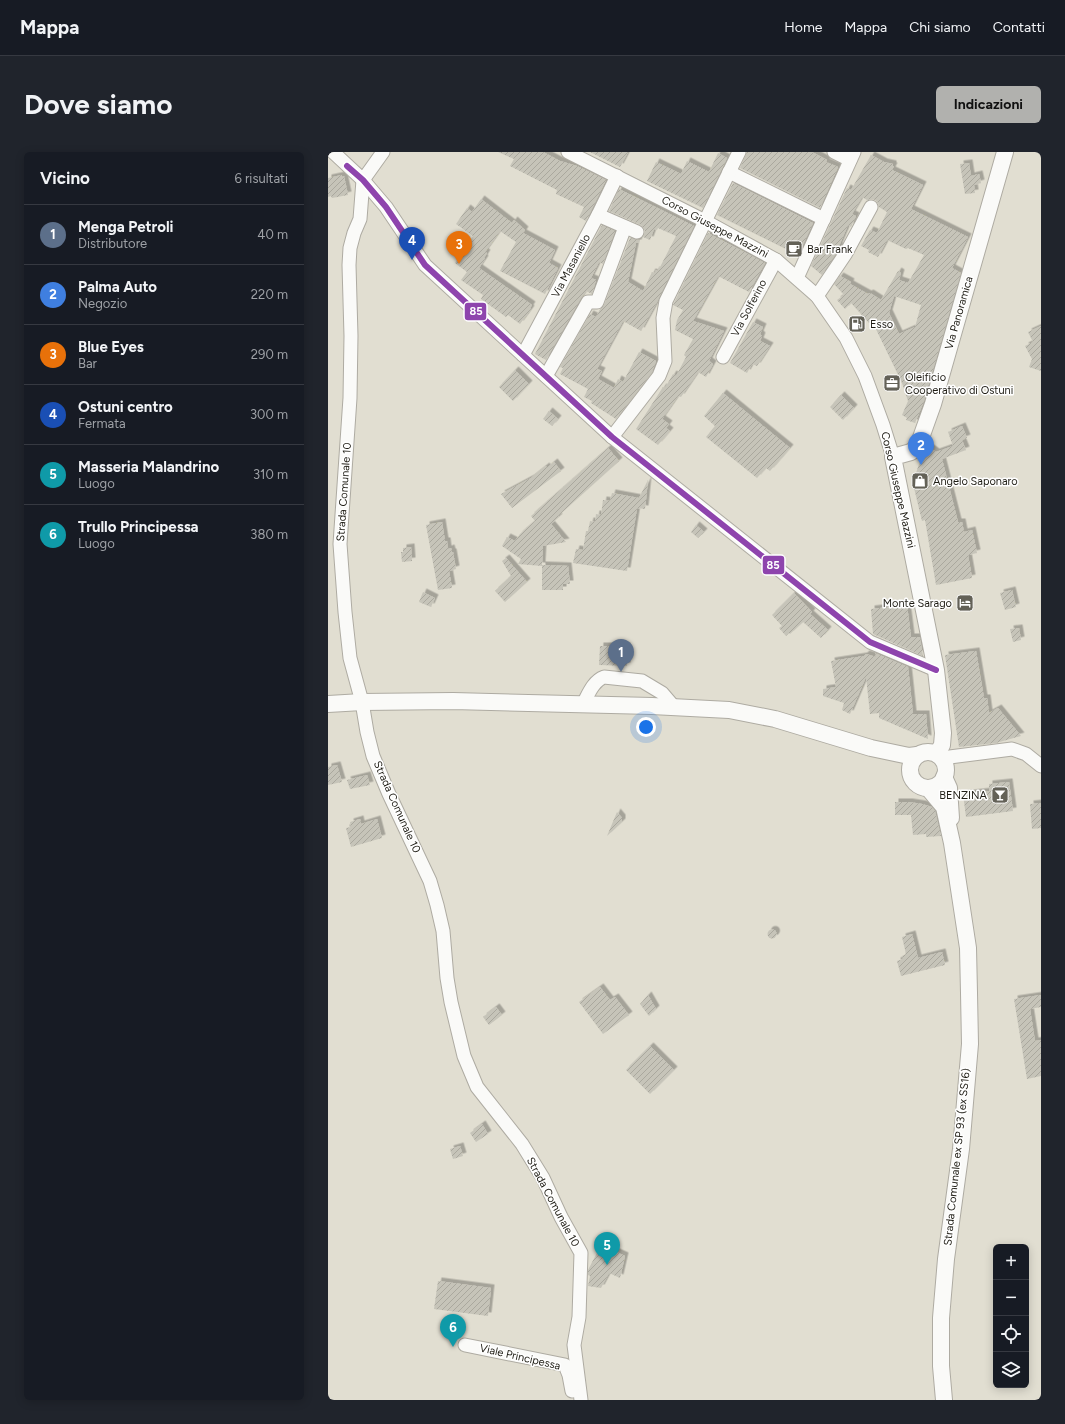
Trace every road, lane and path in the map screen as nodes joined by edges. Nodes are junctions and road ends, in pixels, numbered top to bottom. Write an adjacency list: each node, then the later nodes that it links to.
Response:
1 (333, 152): 10 (street)
2 (383, 152): 10 (street)
3 (568, 152): 9 (street, Corso Giuseppe Mazzini)
4 (739, 152): 8 (street)
5 (834, 152): 7 (street)
6 (1005, 152): 24 (main road, Via Panoramica)
7 (852, 156): 13 (street)
8 (729, 172): 13 (street); 14 (street)
9 (617, 176): 12 (street, Via Masaniello); 14 (street, Corso Giuseppe Mazzini)
10 (363, 180): 20 (street); 26 (street, Strada Comunale 10)
11 (871, 206): 19 (street)
12 (598, 215): 15 (street); 20 (street, Via Masaniello)
13 (824, 218): 18 (street)
14 (705, 221): 17 (street, Corso Giuseppe Mazzini); 23 (street)
15 (625, 227): 16 (street); 22 (street)
16 (638, 232)
17 (776, 260): 18 (street, Corso Giuseppe Mazzini); 21 (street, Via Solferino)
18 (797, 278): 19 (street, Corso Giuseppe Mazzini)
19 (817, 296): 24 (street, Corso Giuseppe Mazzini)
20 (523, 355): 22 (street)
21 (723, 357)
22 (546, 376): 23 (street)
23 (612, 437): 25 (street)
24 (893, 458): 25 (main road, Corso Giuseppe Mazzini)
25 (936, 670): 31 (main road, Corso Giuseppe Mazzini)
26 (362, 702): 27 (main road); 28 (main road); 39 (street, Strada Comunale 10)
27 (328, 704)
28 (583, 704): 29 (main road); 29 (street)
29 (674, 707): 30 (main road)
30 (871, 748): 31 (main road); 33 (main road)
31 (931, 754): 32 (street); 33 (main road); 34 (main road)
32 (1041, 766)
33 (909, 773): 35 (main road)
34 (944, 778): 35 (main road); 36 (main road, Strada Comunale ex SP 93 (ex SS16))
35 (928, 788): 36 (main road, Strada Comunale ex SP 93 (ex SS16))
36 (952, 843): 40 (main road, Strada Comunale ex SP 93 (ex SS16))
37 (465, 1345): 38 (street, Viale Principessa)
38 (573, 1400)
39 (581, 1400)
40 (944, 1400)

